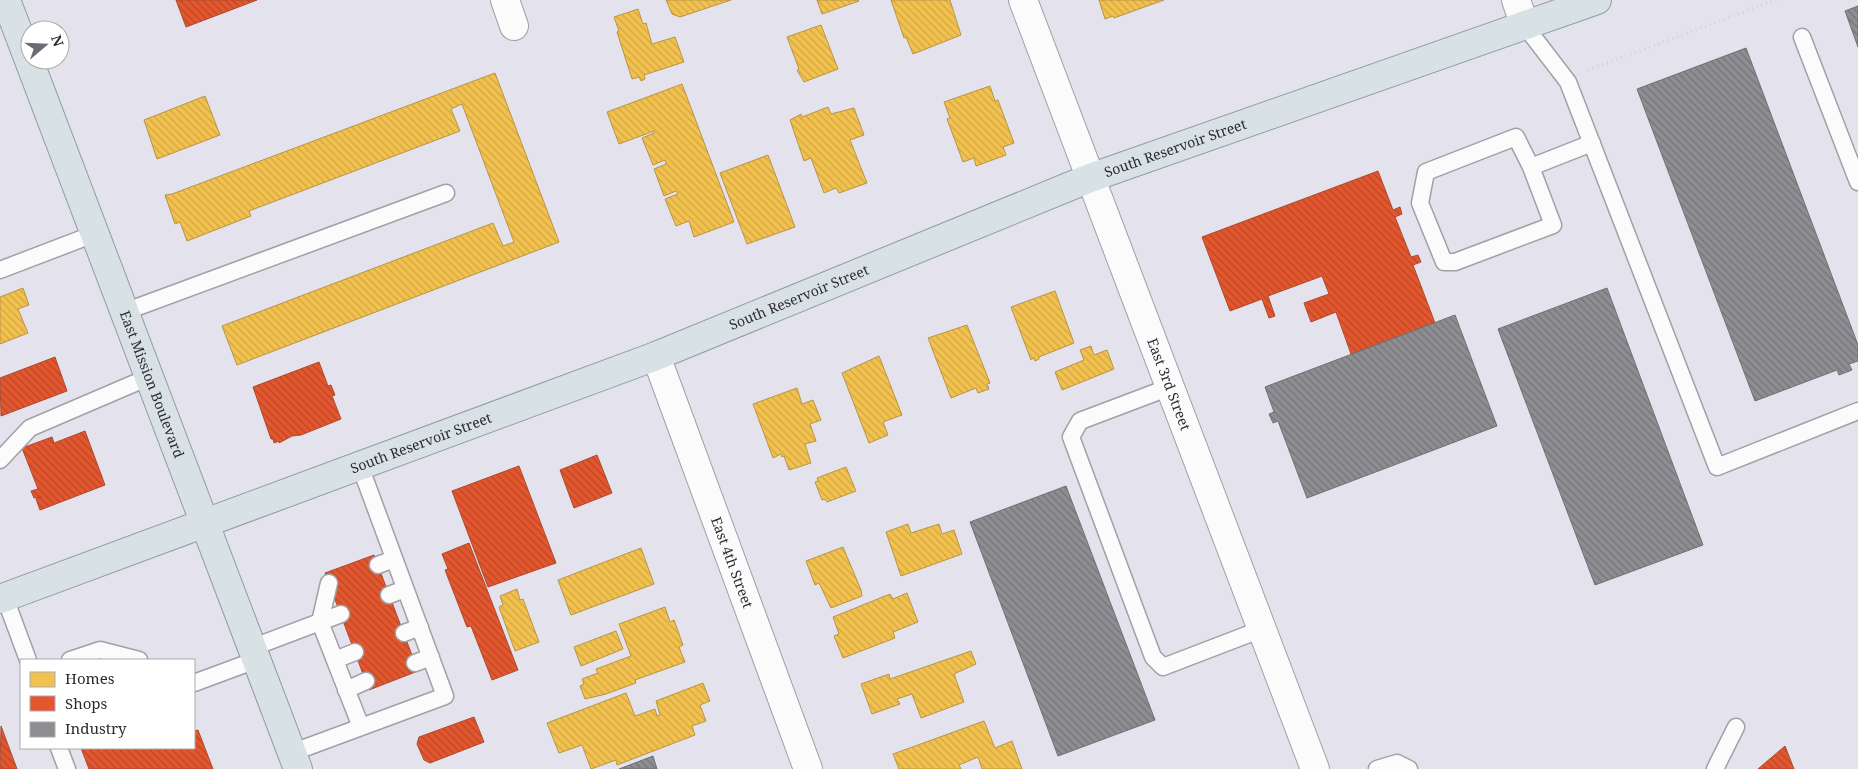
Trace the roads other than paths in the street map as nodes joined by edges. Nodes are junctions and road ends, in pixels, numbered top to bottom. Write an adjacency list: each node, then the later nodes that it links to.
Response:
1 (6, 0): 14 (main road, East Mission Boulevard)
2 (505, 0): 6 (street)
3 (1023, 0): 11 (street, East 3rd Street)
4 (1516, 0): 7 (street)
5 (1598, 0): 7 (main road, South Reservoir Street)
6 (514, 26)
7 (1525, 26): 9 (lane); 11 (main road, South Reservoir Street)
8 (1802, 37): 12 (lane)
9 (1592, 143): 10 (lane); 20 (lane)
10 (1531, 167): 10 (lane)
11 (1090, 178): 17 (main road, South Reservoir Street); 19 (street, East 3rd Street)
12 (1858, 182)
13 (446, 192): 16 (lane)
14 (94, 234): 15 (lane); 16 (main road, East Mission Boulevard)
15 (0, 270)
16 (124, 312): 18 (main road, East Mission Boulevard)
17 (656, 356): 22 (main road, South Reservoir Street); 51 (street, East 4th Street)
18 (149, 377): 21 (lane); 23 (main road, East Mission Boulevard)
19 (1170, 387): 33 (street, East 3rd Street); 33 (lane)
20 (1858, 411)
21 (0, 460)
22 (360, 466): 23 (main road, South Reservoir Street); 24 (lane)
23 (204, 524): 29 (main road, South Reservoir Street); 36 (main road, East Mission Boulevard)
24 (394, 559): 25 (lane); 27 (lane)
25 (378, 565)
26 (329, 583): 31 (lane)
27 (405, 589): 28 (lane); 32 (lane)
28 (389, 596)
29 (3, 598): 38 (lane)
30 (341, 614): 31 (lane)
31 (320, 622): 36 (lane); 41 (lane)
32 (420, 627): 34 (lane); 37 (lane)
33 (1262, 629): 52 (street, East 3rd Street)
34 (404, 633)
35 (355, 652): 41 (lane)
36 (254, 654): 44 (lane); 49 (main road, East Mission Boulevard)
37 (431, 657): 42 (lane); 46 (lane)
38 (28, 659)
39 (73, 659): 40 (lane)
40 (135, 659)
41 (335, 660): 45 (lane)
42 (415, 663)
43 (366, 681): 45 (lane)
44 (195, 683)
45 (346, 690): 46 (lane)
46 (361, 727): 49 (lane)
47 (1736, 727): 55 (lane)
48 (59, 749): 50 (lane)
49 (294, 761)
50 (67, 769)
51 (808, 769)
52 (1315, 769)
53 (1377, 769): 54 (lane)
54 (1408, 769)
55 (1715, 769)

